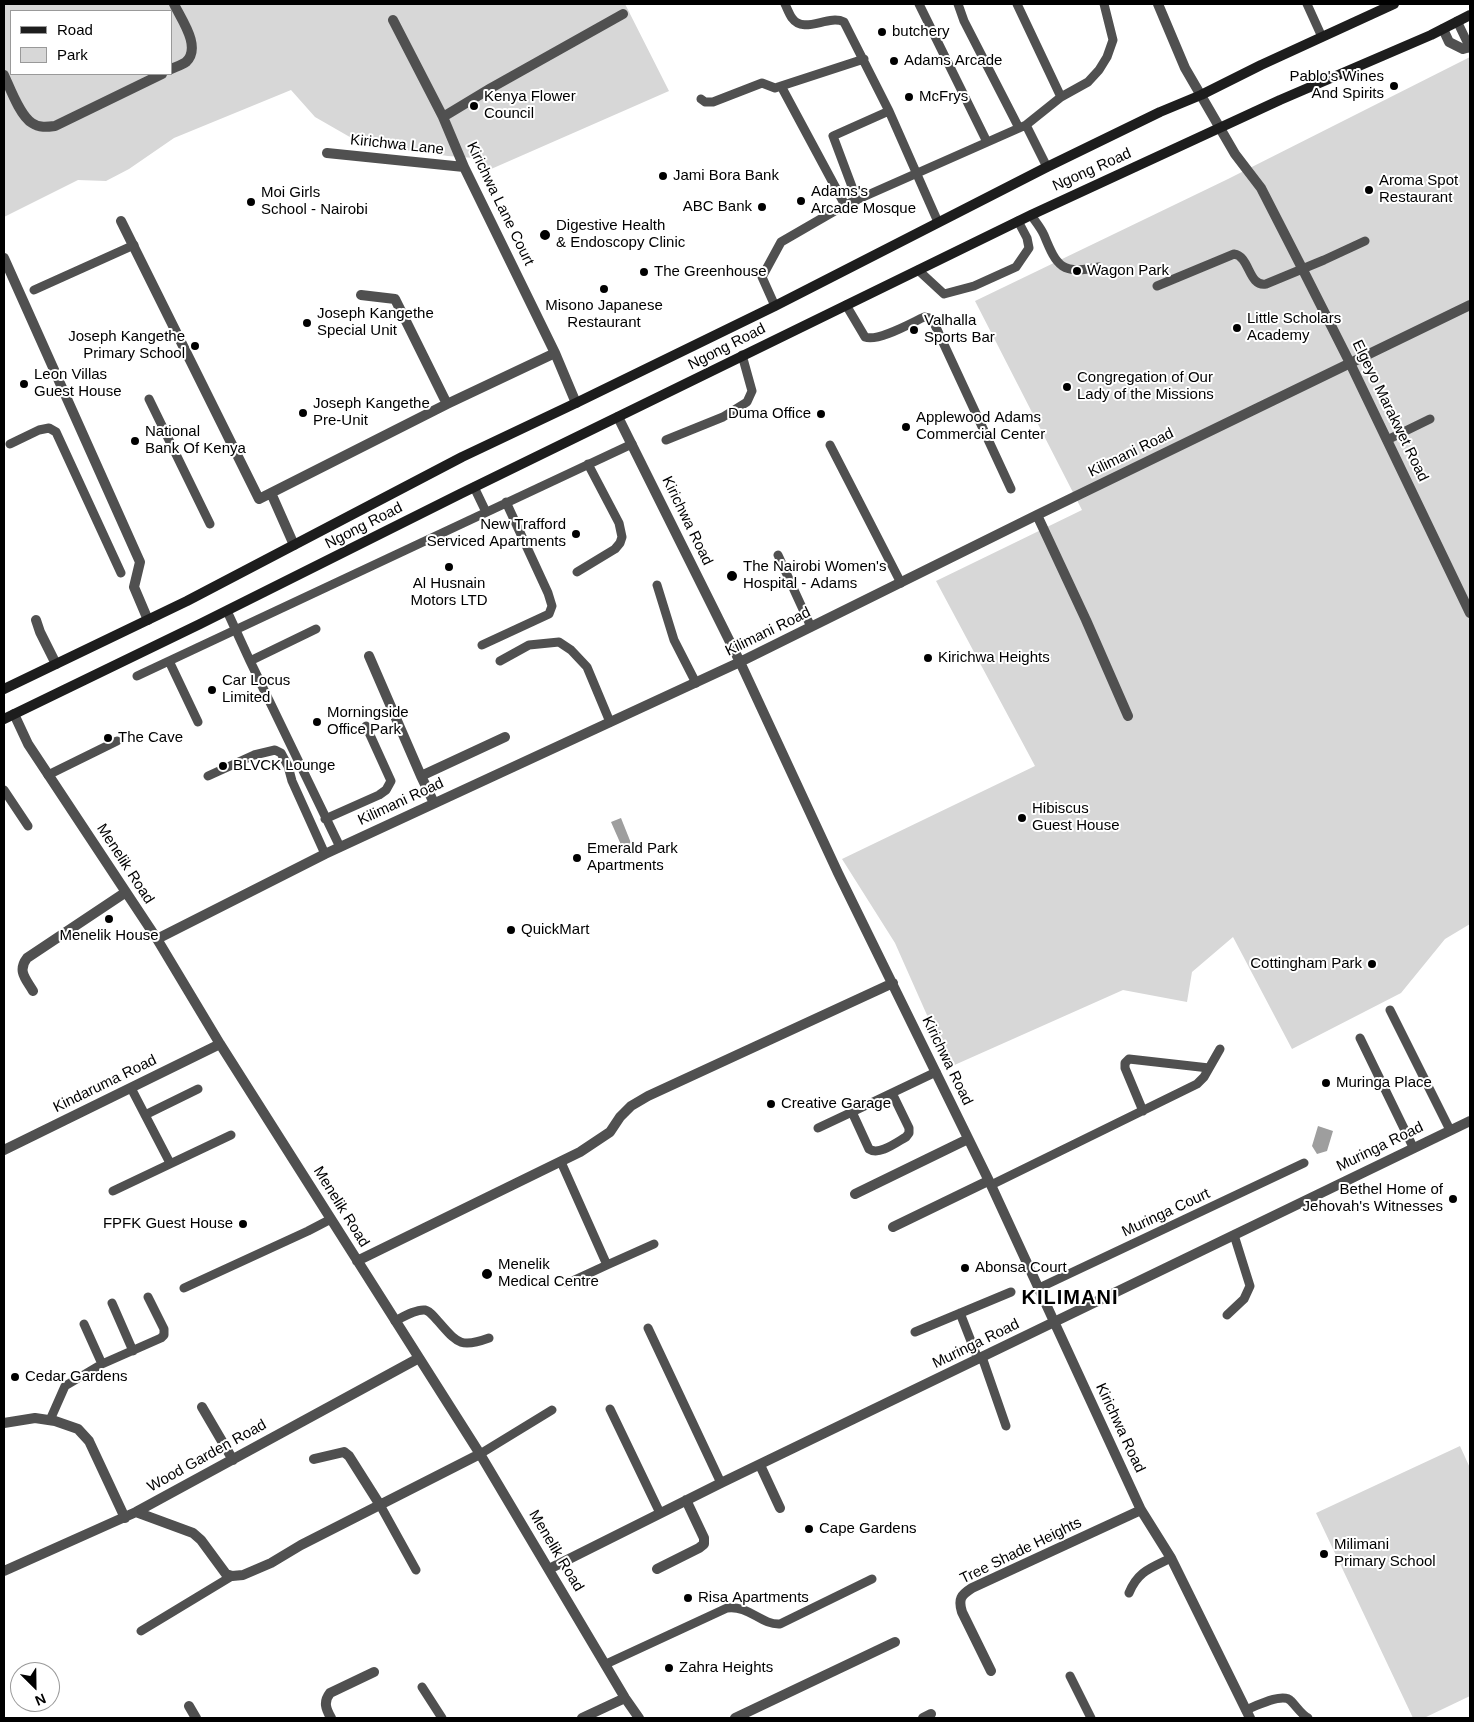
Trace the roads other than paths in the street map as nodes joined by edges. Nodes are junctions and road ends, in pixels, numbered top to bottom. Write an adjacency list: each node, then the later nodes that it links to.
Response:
1 (174, 4): 18 (street)
2 (785, 4): 17 (lane)
3 (919, 4): 29 (lane)
4 (958, 4): 27 (lane)
5 (1017, 4): 23 (lane)
6 (1104, 4): 23 (lane)
7 (1158, 4): 22 (street, Elgeyo Marakwet Road)
8 (1308, 4): 15 (lane)
9 (1394, 4): 15 (main road, Ngong Road)
10 (624, 14): 26 (street)
11 (1470, 15): 13 (main road, Ngong Road)
12 (393, 20): 26 (street, Kirichwa Lane Court)
13 (1458, 22): 14 (main road, Ngong Road); 16 (lane)
14 (1443, 29): 16 (street); 28 (main road, Ngong Road)
15 (1322, 37): 22 (main road, Ngong Road)
16 (1470, 48)
17 (864, 59): 21 (lane); 25 (lane)
18 (172, 69)
19 (4, 75): 20 (street)
20 (160, 75)
21 (781, 86): 24 (lane); 35 (lane)
22 (1201, 96): 28 (street, Elgeyo Marakwet Road); 31 (main road, Ngong Road)
23 (1061, 97): 27 (lane)
24 (701, 99)
25 (889, 110): 33 (lane); 34 (lane)
26 (443, 117): 32 (street, Kirichwa Lane Court)
27 (1023, 126): 29 (lane); 31 (lane)
28 (1219, 128): 36 (main road, Ngong Road); 45 (street, Elgeyo Marakwet Road)
29 (987, 142): 33 (lane)
30 (327, 153): 32 (street, Kirichwa Lane)
31 (1047, 166): 39 (main road, Ngong Road)
32 (464, 167): 52 (street, Kirichwa Lane Court)
33 (917, 173): 34 (lane); 39 (lane)
34 (857, 200): 35 (lane)
35 (845, 205): 51 (lane)
36 (1031, 215): 38 (main road, Ngong Road); 43 (lane)
37 (121, 220): 41 (street)
38 (1018, 221): 44 (main road, Ngong Road); 44 (lane)
39 (938, 222): 51 (main road, Ngong Road)
40 (1366, 241): 45 (lane)
41 (134, 245): 47 (lane); 68 (street)
42 (4, 258): 82 (street)
43 (1099, 267)
44 (918, 270): 49 (main road, Ngong Road)
45 (1303, 270): 46 (lane); 54 (street, Elgeyo Marakwet Road)
46 (1157, 286)
47 (34, 290)
48 (361, 296): 57 (street)
49 (846, 305): 53 (main road, Ngong Road); 67 (lane)
50 (1470, 305): 54 (street, Kilimani Road)
51 (775, 306): 56 (main road, Ngong Road)
52 (555, 353): 56 (street, Kirichwa Lane Court); 57 (street)
53 (742, 355): 58 (main road, Ngong Road); 60 (lane)
54 (1350, 363): 61 (street, Elgeyo Marakwet Road); 71 (street, Kilimani Road)
55 (149, 400): 72 (lane)
56 (576, 403): 73 (main road, Ngong Road)
57 (447, 404): 68 (street)
58 (618, 417): 63 (street, Kirichwa Road); 66 (main road, Ngong Road)
59 (1430, 419): 61 (lane)
60 (666, 440)
61 (1387, 440): 80 (street, Elgeyo Marakwet Road)
62 (10, 444): 76 (lane)
63 (632, 444): 65 (lane); 91 (street, Kirichwa Road)
64 (830, 444): 77 (lane)
65 (588, 464): 69 (lane); 75 (lane)
66 (474, 487): 70 (lane); 79 (main road, Ngong Road)
67 (1011, 488)
68 (271, 493): 73 (street)
69 (506, 502): 70 (lane); 86 (lane)
70 (486, 512): 85 (lane)
71 (1037, 515): 77 (street, Kilimani Road); 96 (street)
72 (210, 524)
73 (294, 545): 82 (main road, Ngong Road)
74 (778, 555): 83 (lane)
75 (577, 572)
76 (121, 573)
77 (900, 583): 83 (street, Kilimani Road)
78 (657, 585): 94 (lane)
79 (228, 611): 85 (lane); 97 (main road, Ngong Road)
80 (1470, 613)
81 (36, 620): 92 (street)
82 (148, 620): 92 (main road, Ngong Road)
83 (811, 627): 91 (street, Kilimani Road)
84 (316, 629): 89 (lane)
85 (236, 630): 88 (lane); 89 (lane)
86 (482, 645)
87 (370, 656): 105 (street)
88 (169, 661): 93 (lane); 98 (lane)
89 (250, 661): 108 (lane)
90 (500, 661): 99 (lane)
91 (740, 662): 94 (street, Kilimani Road); 114 (street, Kirichwa Road)
92 (56, 664): 95 (main road, Ngong Road)
93 (137, 676)
94 (696, 682): 99 (street, Kilimani Road)
95 (4, 689)
96 (1128, 716)
97 (9, 717): 103 (street, Menelik Road)
98 (198, 722)
99 (610, 722): 107 (street, Kilimani Road)
100 (366, 726): 108 (lane)
101 (505, 737): 105 (street)
102 (117, 741): 103 (lane)
103 (48, 775): 112 (street, Menelik Road)
104 (208, 776): 111 (lane)
105 (421, 776): 107 (street)
106 (4, 790): 109 (lane)
107 (434, 803): 110 (street, Kilimani Road)
108 (325, 819): 110 (lane)
109 (28, 826)
110 (340, 847): 111 (street, Kilimani Road)
111 (325, 854): 113 (street, Kilimani Road)
112 (126, 892): 113 (street, Menelik Road); 115 (street)
113 (156, 939): 118 (street, Menelik Road)
114 (893, 983): 121 (street, Kirichwa Road); 135 (street)
115 (33, 991)
116 (1390, 1010): 130 (lane)
117 (1360, 1038): 133 (lane)
118 (220, 1044): 122 (street, Kindaruma Road); 141 (street, Menelik Road)
119 (1220, 1049): 120 (lane)
120 (1209, 1068): 125 (lane); 125 (lane)
121 (936, 1072): 124 (lane); 132 (street, Kirichwa Road)
122 (131, 1088): 127 (lane); 134 (street, Kindaruma Road)
123 (198, 1089): 127 (lane)
124 (892, 1093): 126 (lane); 126 (lane)
125 (1143, 1110): 138 (lane)
126 (852, 1112): 129 (lane)
127 (145, 1115): 136 (lane)
128 (1470, 1120): 130 (street, Muringa Road)
129 (818, 1128)
130 (1450, 1130): 133 (street, Muringa Road)
131 (232, 1135): 136 (lane)
132 (968, 1139): 138 (street, Kirichwa Road); 140 (street)
133 (1413, 1147): 143 (street, Muringa Road)
134 (4, 1150)
135 (561, 1162): 145 (street); 146 (lane)
136 (170, 1163): 139 (lane)
137 (1304, 1163): 149 (lane, Muringa Court)
138 (989, 1183): 142 (street); 149 (street, Kirichwa Road)
139 (113, 1191)
140 (855, 1194)
141 (331, 1219): 145 (street, Menelik Road); 148 (lane)
142 (893, 1227)
143 (1234, 1235): 154 (lane); 156 (street, Muringa Road)
144 (654, 1244): 146 (lane)
145 (358, 1261): 155 (street, Menelik Road)
146 (607, 1265): 147 (lane)
147 (568, 1283)
148 (184, 1288)
149 (1039, 1288): 156 (street, Kirichwa Road)
150 (1011, 1292): 153 (lane)
151 (148, 1297): 161 (lane)
152 (112, 1303): 161 (lane)
153 (960, 1313): 159 (lane); 163 (lane)
154 (1227, 1315)
155 (395, 1321): 160 (lane); 162 (street, Menelik Road)
156 (1055, 1322): 163 (street, Muringa Road); 179 (street, Kirichwa Road)
157 (84, 1324): 164 (lane)
158 (648, 1328): 175 (lane)
159 (915, 1332)
160 (489, 1338)
161 (134, 1350): 164 (lane)
162 (419, 1358): 171 (street, Menelik Road); 172 (street, Wood Garden Road)
163 (980, 1358): 170 (lane); 174 (street, Muringa Road)
164 (102, 1364): 168 (lane)
165 (202, 1407): 172 (street)
166 (610, 1409): 181 (lane)
167 (552, 1410): 171 (lane)
168 (50, 1420): 169 (street); 182 (street)
169 (4, 1424)
170 (1006, 1426)
171 (480, 1454): 177 (street); 184 (street, Menelik Road)
172 (233, 1460): 180 (street, Wood Garden Road)
173 (314, 1460): 177 (street)
174 (760, 1465): 175 (street, Muringa Road); 178 (street)
175 (721, 1483): 176 (street, Muringa Road)
176 (686, 1500): 181 (street, Muringa Road); 185 (street)
177 (380, 1505): 186 (lane); 188 (street)
178 (780, 1508)
179 (1141, 1510): 183 (street, Kirichwa Road); 194 (street, Tree Shade Heights)
180 (136, 1512): 182 (street, Wood Garden Road); 188 (street)
181 (660, 1513): 184 (street, Muringa Road)
182 (125, 1518): 187 (street, Wood Garden Road)
183 (1171, 1558): 190 (lane); 200 (street, Kirichwa Road)
184 (549, 1569): 193 (street, Menelik Road)
185 (657, 1569)
186 (416, 1570)
187 (4, 1571)
188 (232, 1576): 191 (lane)
189 (872, 1579): 193 (lane)
190 (1129, 1593)
191 (140, 1631)
192 (895, 1642): 206 (street)
193 (606, 1664): 198 (street, Menelik Road)
194 (991, 1671)
195 (374, 1672): 202 (street)
196 (1070, 1676): 207 (lane)
197 (422, 1687): 203 (lane)
198 (625, 1698): 204 (street); 205 (street, Menelik Road)
199 (189, 1706): 201 (street)
200 (1248, 1714): 208 (lane)
201 (196, 1718)
202 (331, 1718)
203 (442, 1718)
204 (582, 1718)
205 (639, 1718)
206 (734, 1718)
207 (1091, 1718)
208 (1308, 1718)

